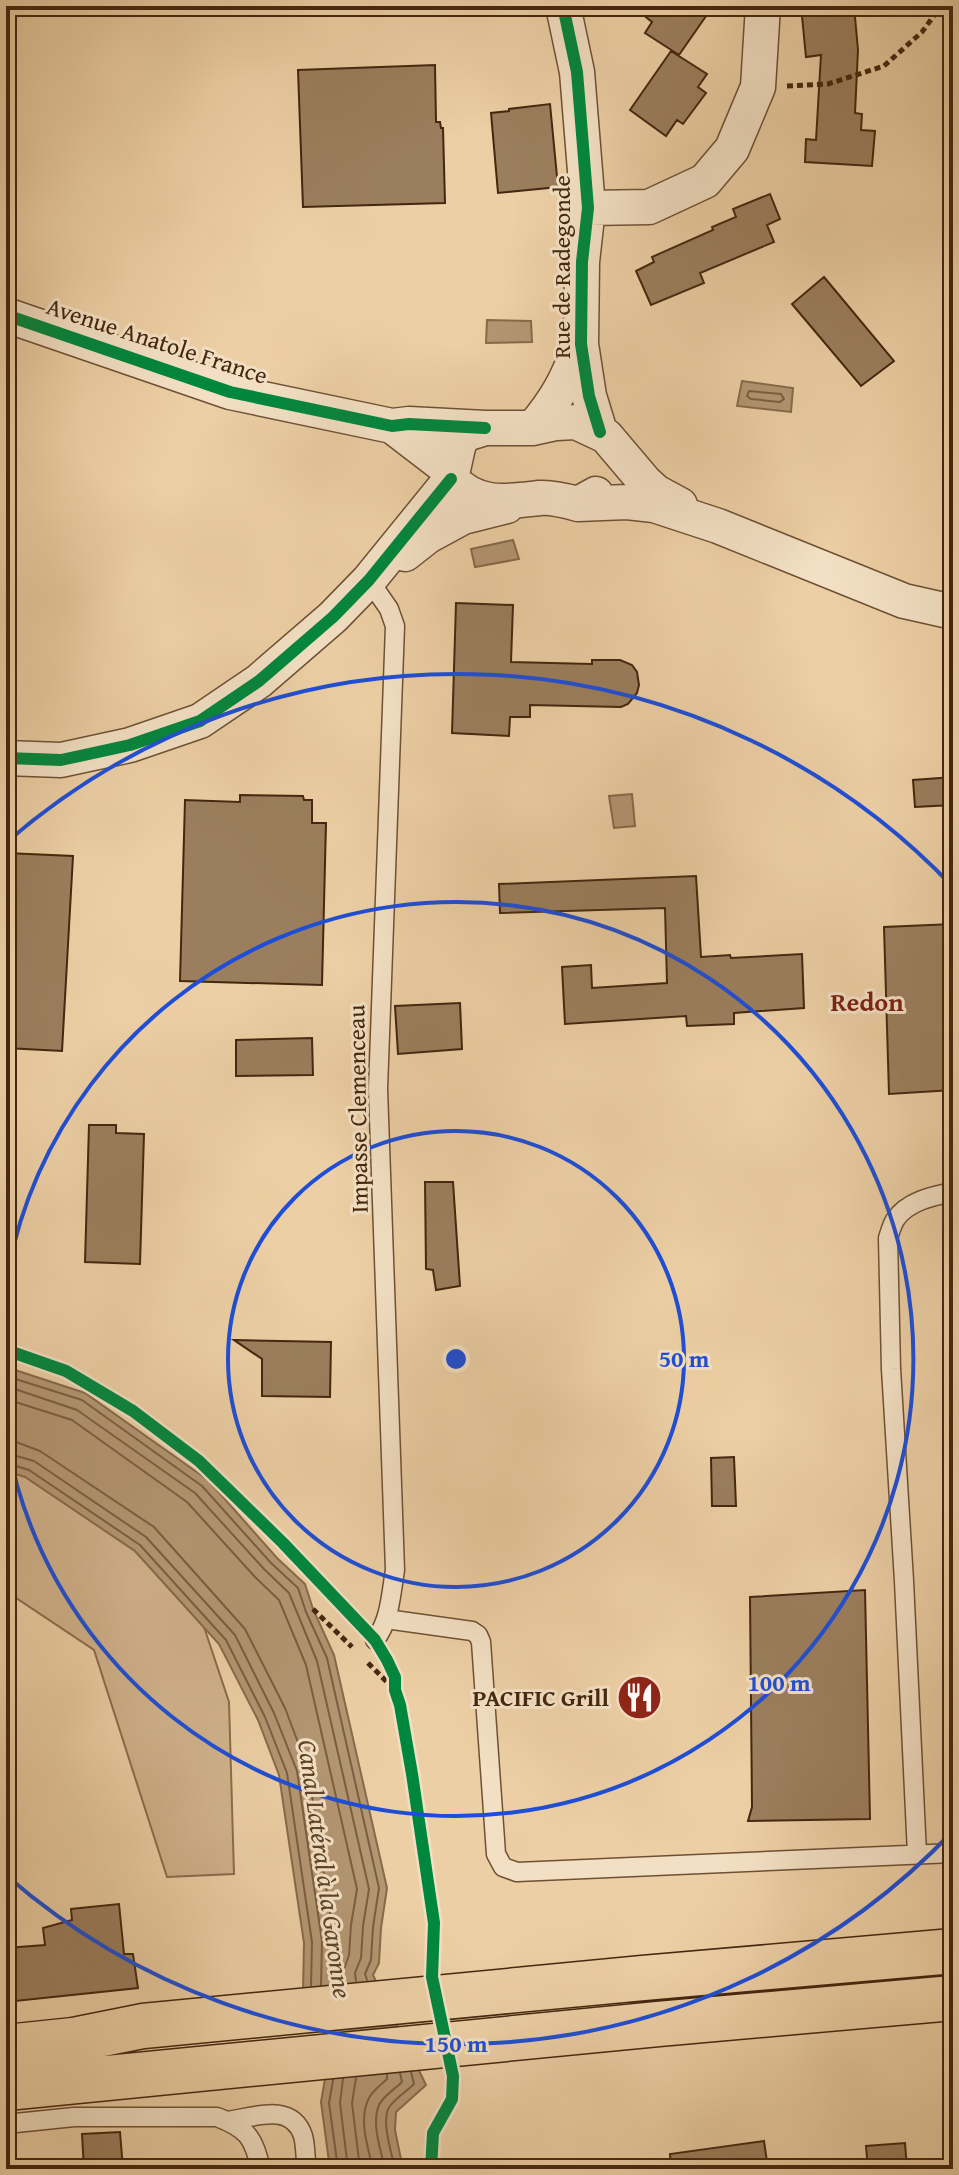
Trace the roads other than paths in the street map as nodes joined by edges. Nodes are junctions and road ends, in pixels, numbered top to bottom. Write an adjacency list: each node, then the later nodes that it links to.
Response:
1 (563, 6): 3 (street, Rue de Radegonde)
2 (763, 6): 3 (street)
3 (588, 208): 5 (street, Rue de Radegonde)
4 (6, 315): 6 (street, Avenue Anatole France)
5 (581, 344): 8 (street, Rue de Radegonde); 9 (street, Rue de Radegonde)
6 (392, 426): 7 (street, Avenue Anatole France); 10 (street, Avenue Anatole France)
7 (485, 428): 8 (street, Avenue Anatole France); 10 (street)
8 (533, 428): 9 (street, Avenue Anatole France)
9 (609, 442): 12 (street); 13 (street)
10 (452, 475): 11 (street, Avenue Anatole France); 14 (street)
11 (526, 501): 12 (street); 14 (street)
12 (578, 504): 13 (street)
13 (718, 526): 15 (street)
14 (369, 580): 16 (street); 18 (lane, Impasse Clemenceau)
15 (953, 612)
16 (6, 758)
17 (953, 1192): 21 (lane)
18 (386, 1619): 19 (lane, Impasse Clemenceau); 21 (lane)
19 (375, 1640)
20 (953, 1853): 21 (lane)
21 (917, 1854)
22 (953, 1951): 24 (main road)
23 (953, 1998): 25 (main road)
24 (6, 2047)
25 (6, 2088)
26 (223, 2119): 27 (lane); 28 (lane); 29 (lane)
27 (6, 2124)
28 (261, 2169)
29 (307, 2169)

